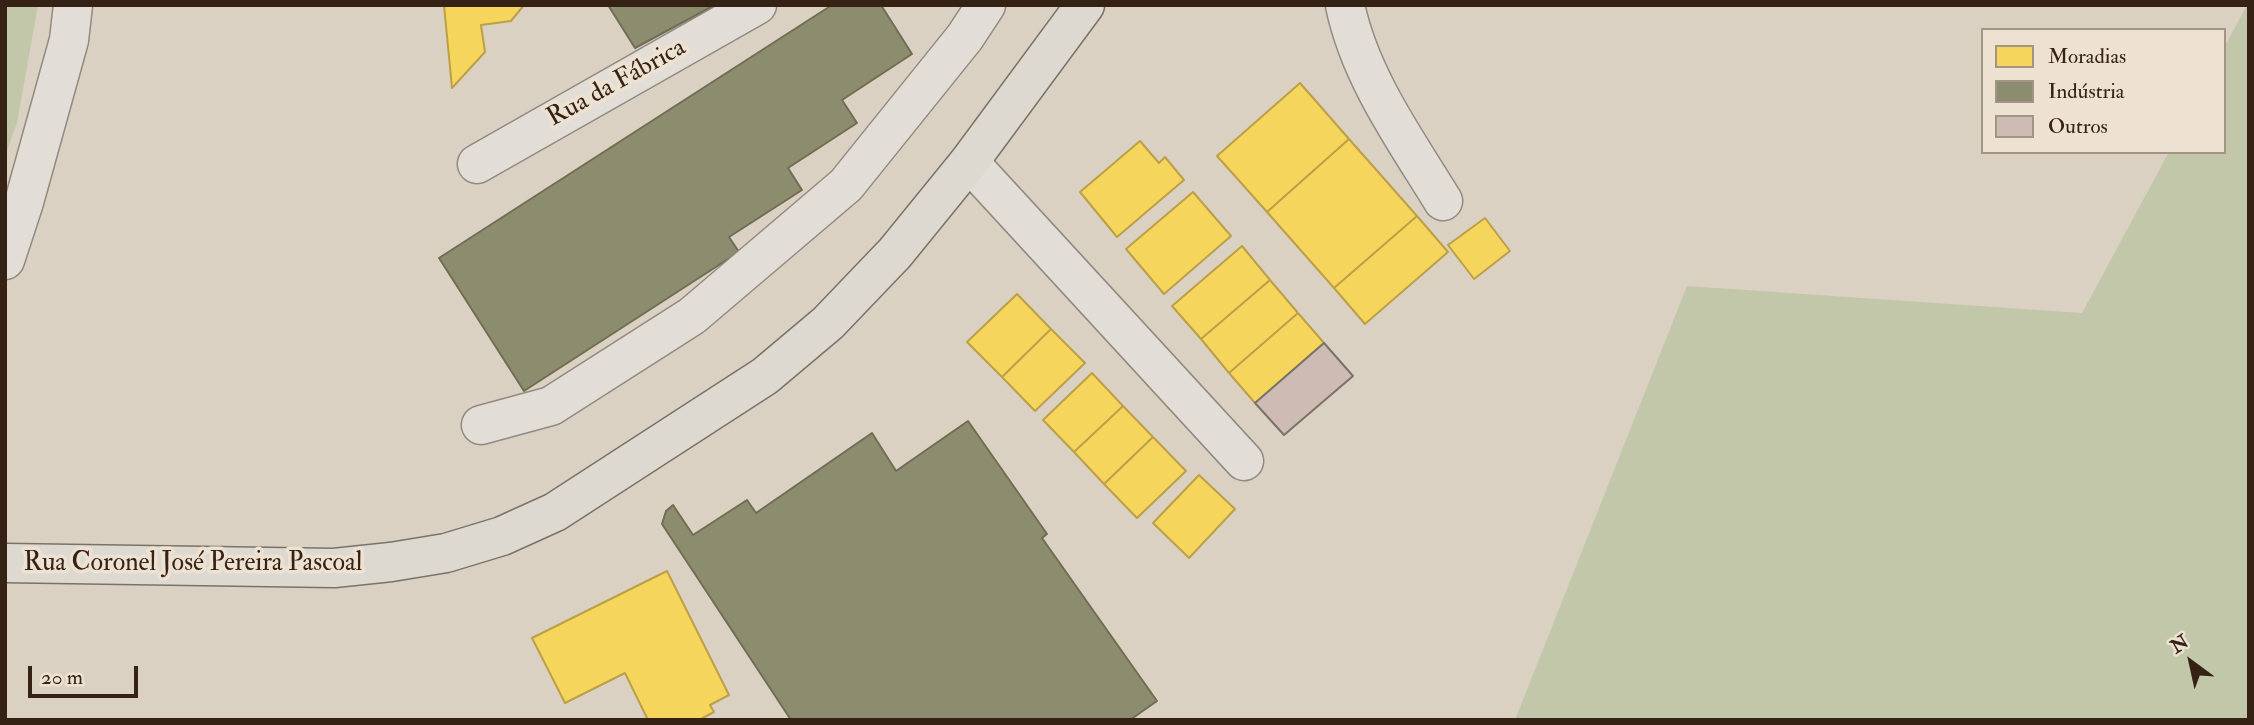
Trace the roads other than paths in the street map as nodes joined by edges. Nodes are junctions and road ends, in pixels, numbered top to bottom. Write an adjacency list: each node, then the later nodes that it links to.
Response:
1 (73, 5): 9 (street)
2 (757, 5): 7 (street, Rua da Fábrica)
3 (986, 5): 10 (street)
4 (1085, 5): 6 (main road, Rua Coronel José Pereira Pascoal)
5 (1345, 5): 8 (street)
6 (969, 162): 11 (street); 12 (main road, Rua Coronel José Pereira Pascoal)
7 (477, 164)
8 (1443, 201)
9 (5, 260)
10 (481, 425)
11 (1244, 461)
12 (5, 563)

